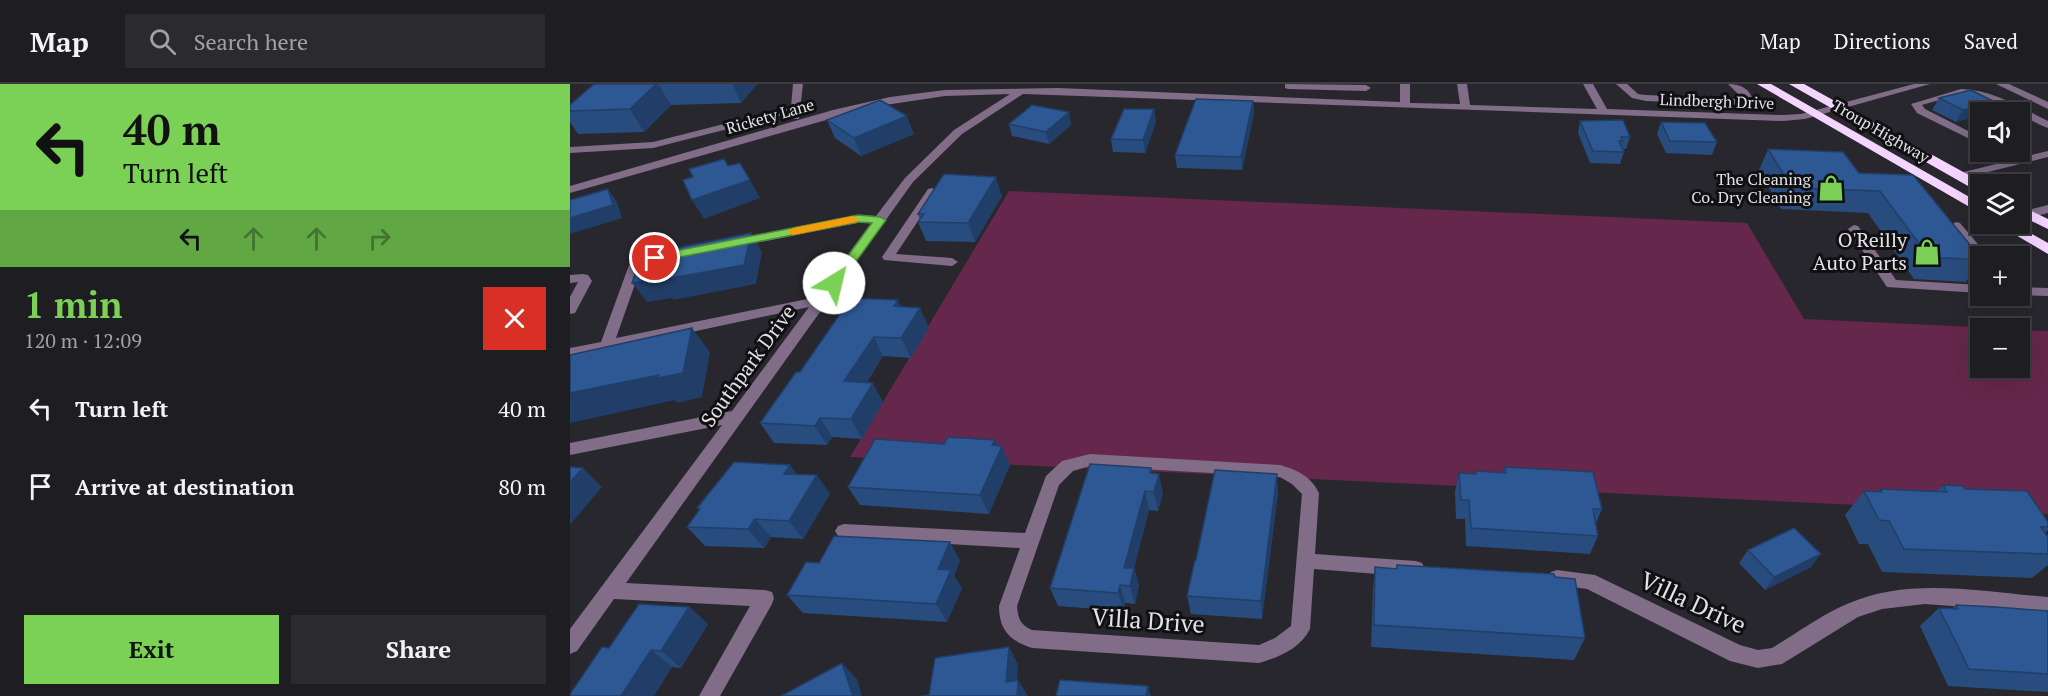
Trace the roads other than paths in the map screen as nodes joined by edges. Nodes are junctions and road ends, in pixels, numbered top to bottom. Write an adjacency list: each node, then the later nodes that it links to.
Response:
1 (798, 84): 21 (street)
2 (1032, 84): 14 (street, Southpark Drive)
3 (1405, 84): 17 (street)
4 (1462, 84): 19 (street)
5 (1588, 84): 22 (street)
6 (1622, 84): 7 (street)
7 (1733, 84)
8 (1763, 84): 23 (highway, Troup Highway)
9 (1795, 84): 20 (highway, Troup Highway)
10 (1925, 84): 20 (street, Lindbergh Drive)
11 (2001, 84): 18 (street)
12 (1288, 86): 13 (street)
13 (1366, 86): 16 (street)
14 (1019, 92): 16 (street, Lindbergh Drive); 25 (street, Rickety Lane); 35 (street, Southpark Drive)
15 (1998, 102): 27 (street)
16 (1365, 104): 17 (street, Lindbergh Drive)
17 (1405, 105): 19 (street, Lindbergh Drive)
18 (2048, 106)
19 (1465, 107): 22 (street, Lindbergh Drive)
20 (1837, 108): 23 (street, Lindbergh Drive); 32 (highway, Troup Highway)
21 (795, 109): 25 (street); 28 (street)
22 (1604, 112): 23 (street, Lindbergh Drive)
23 (1815, 114): 36 (highway, Troup Highway)
24 (2030, 117): 26 (street)
25 (794, 124): 34 (street, Rickety Lane)
26 (2048, 125)
27 (1970, 136)
28 (570, 150)
29 (2048, 154): 30 (street)
30 (2030, 159)
31 (2019, 162): 32 (street)
32 (1960, 177): 33 (highway, Troup Highway)
33 (1970, 182)
34 (570, 190)
35 (916, 197): 40 (street, Southpark Drive); 47 (street)
36 (1970, 203)
37 (2048, 210): 38 (street)
38 (2030, 212)
39 (2030, 215): 41 (highway)
40 (880, 220): 45 (street); 47 (street, Southpark Drive)
41 (2048, 225)
42 (1956, 226): 46 (street)
43 (1854, 229): 52 (street)
44 (2022, 234): 48 (highway)
45 (723, 245)
46 (1973, 246)
47 (877, 248): 50 (street); 55 (street, Southpark Drive)
48 (2048, 249)
49 (666, 256): 57 (street)
50 (952, 262)
51 (570, 279): 56 (street)
52 (1970, 288)
53 (2030, 291): 54 (street)
54 (2048, 292)
55 (821, 300): 57 (street); 59 (street, Southpark Drive)
56 (570, 310)
57 (607, 345): 58 (street)
58 (570, 353)
59 (737, 416): 60 (street); 66 (street, Southpark Drive)
60 (570, 448)
61 (844, 531): 62 (street)
62 (1030, 541): 63 (street, Villa Drive); 63 (street, Villa Drive)
63 (1305, 561): 64 (street)
64 (1432, 570)
65 (1536, 577): 67 (street, Villa Drive)
66 (609, 591): 68 (street, Southpark Drive); 69 (street)
67 (2048, 605)
68 (570, 645)
69 (709, 696)

